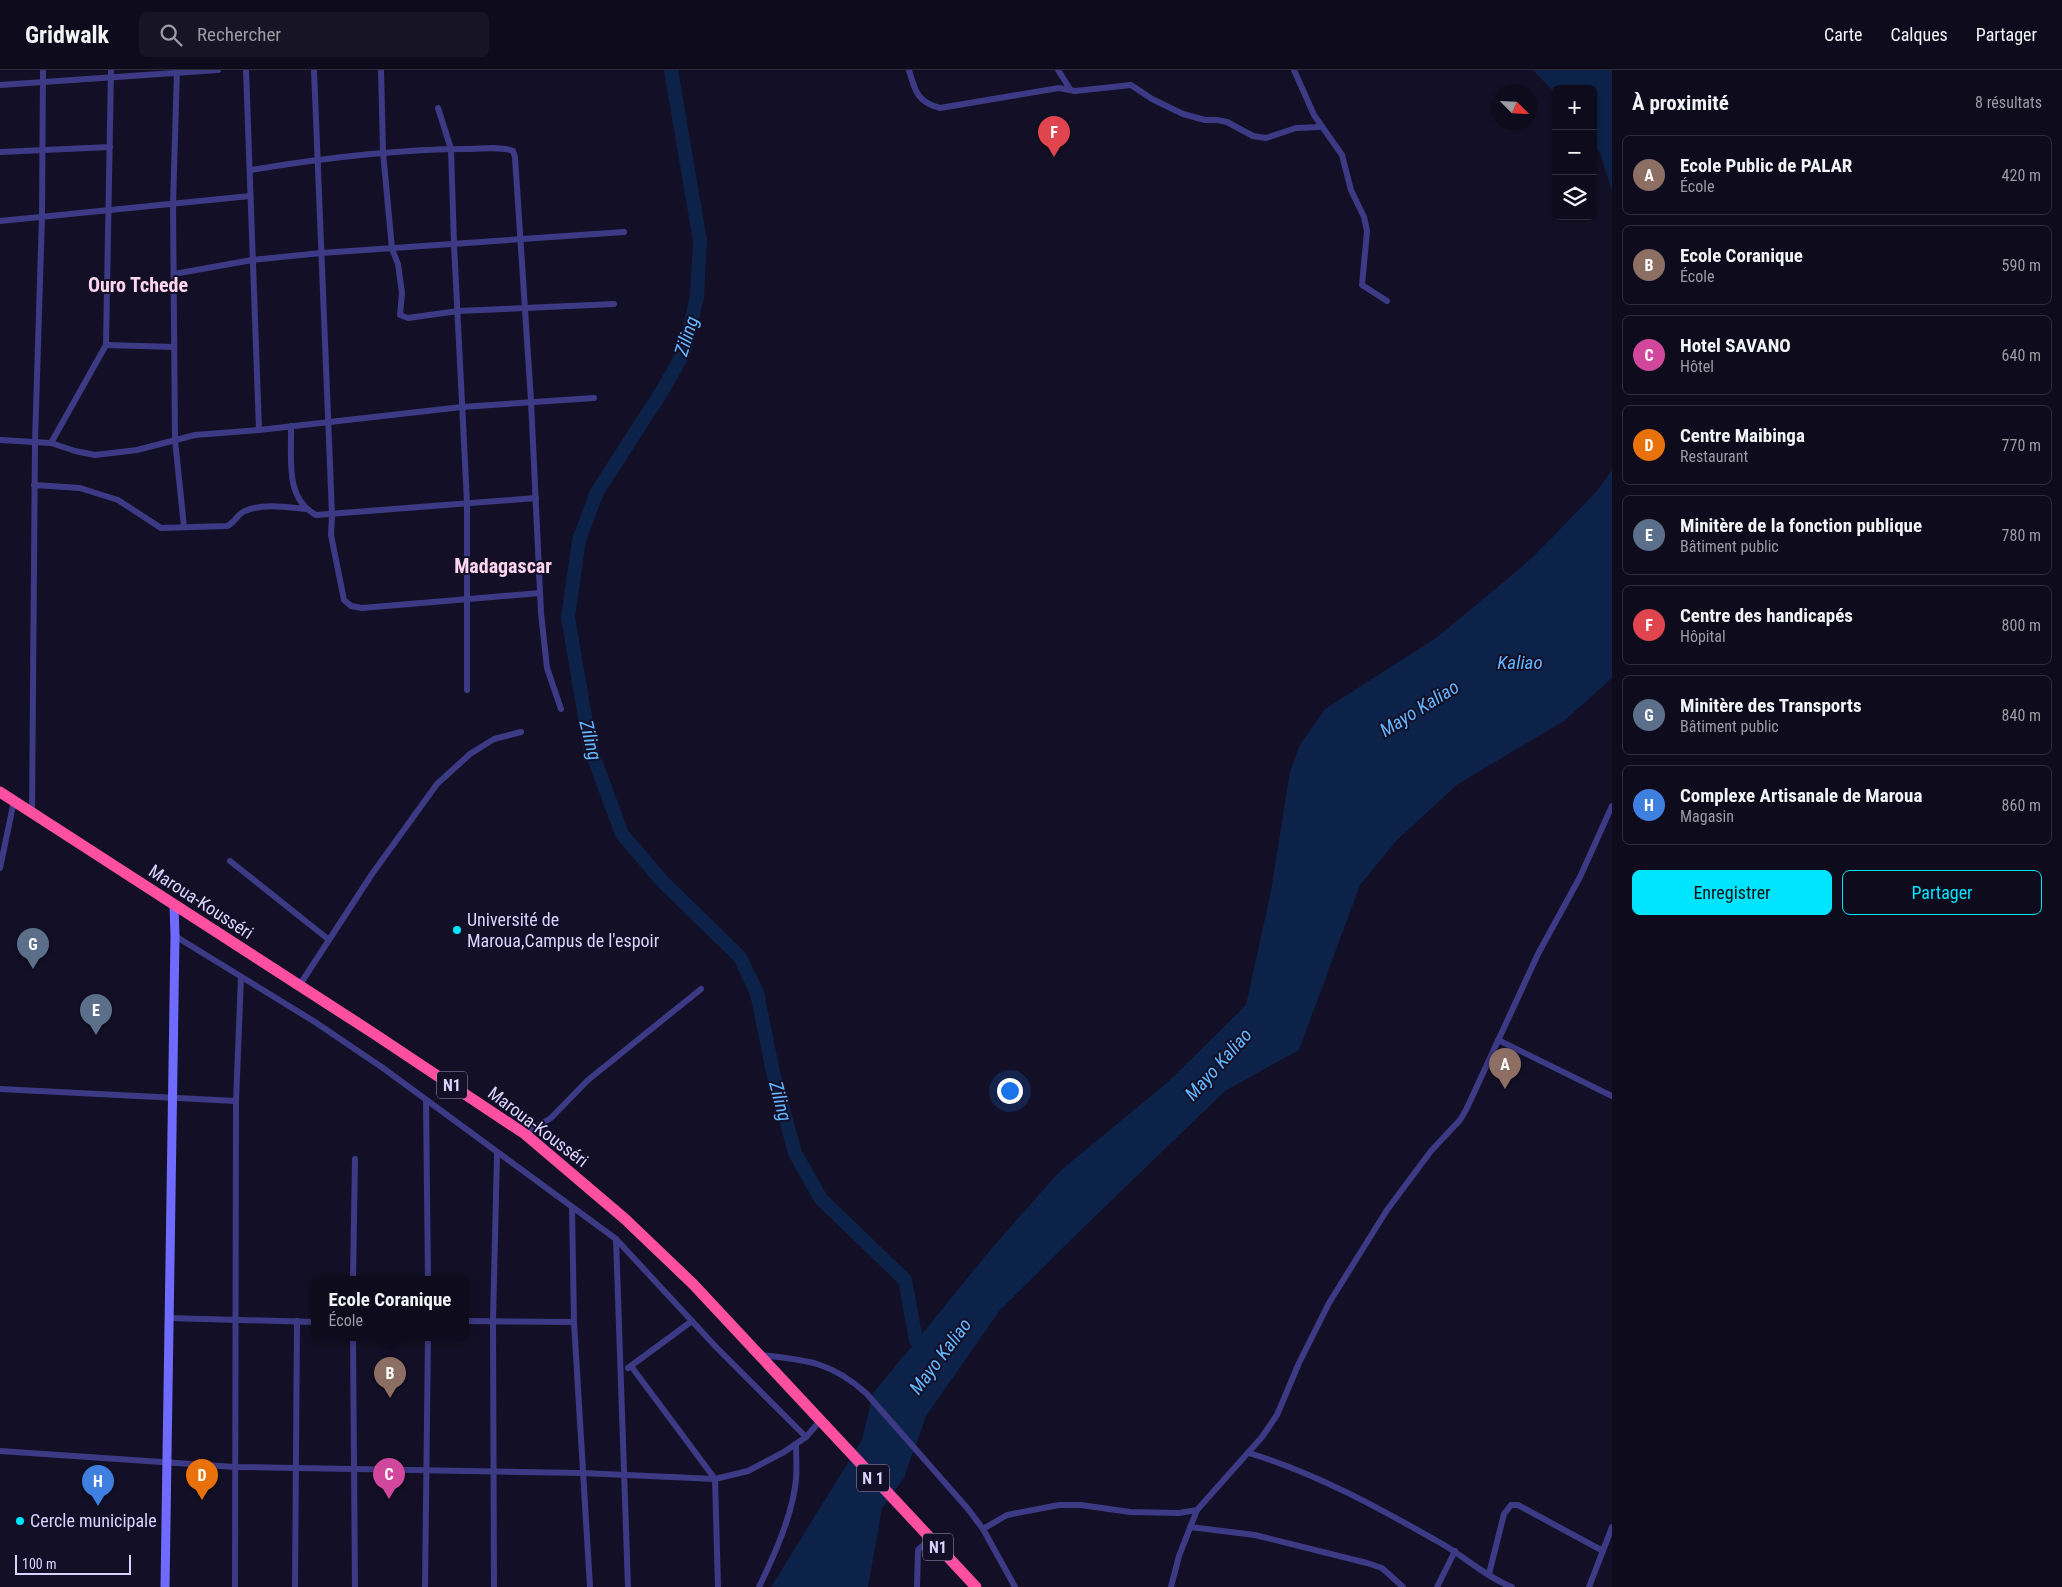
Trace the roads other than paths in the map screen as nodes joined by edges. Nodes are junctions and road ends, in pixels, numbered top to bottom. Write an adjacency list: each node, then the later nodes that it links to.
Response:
1 (43, 70): 11 (street)
2 (218, 70): 9 (street)
3 (246, 70): 22 (street)
4 (314, 70): 21 (street)
5 (381, 70): 20 (street)
6 (908, 70): 13 (street)
7 (1058, 70): 13 (street)
8 (1294, 70): 15 (street)
9 (177, 72): 10 (street); 24 (street)
10 (111, 73): 11 (street); 16 (street)
11 (42, 82): 12 (street); 18 (street)
12 (0, 85)
13 (1070, 89): 15 (street)
14 (438, 108): 17 (street)
15 (1321, 127): 35 (street)
16 (110, 147): 18 (street); 25 (street)
17 (451, 149): 20 (street); 29 (street); 30 (street)
18 (43, 150): 19 (street); 26 (street)
19 (0, 152)
20 (383, 152): 21 (street); 31 (street)
21 (318, 159): 22 (street); 32 (street)
22 (250, 170): 23 (street)
23 (250, 196): 24 (street); 33 (street)
24 (174, 205): 25 (street); 34 (street)
25 (108, 211): 26 (street); 39 (street)
26 (42, 216): 27 (street); 49 (street)
27 (0, 220)
28 (624, 232): 29 (street)
29 (520, 238): 30 (street); 37 (street)
30 (454, 244): 31 (street); 38 (street)
31 (392, 249): 32 (street); 38 (street)
32 (321, 253): 33 (street); 44 (street)
33 (252, 260): 34 (street); 46 (street)
34 (174, 274): 40 (street)
35 (1387, 301)
36 (614, 304): 37 (street)
37 (524, 308): 38 (street); 42 (street)
38 (458, 311): 43 (street)
39 (106, 346): 40 (street); 50 (street)
40 (174, 347): 48 (street)
41 (594, 398): 42 (street)
42 (531, 401): 43 (street); 52 (street)
43 (462, 407): 44 (street); 53 (street)
44 (329, 423): 45 (street); 55 (street)
45 (291, 426): 46 (street); 54 (street)
46 (260, 430): 48 (street)
47 (0, 440): 49 (street)
48 (175, 440): 50 (street); 56 (street)
49 (35, 442): 50 (street); 51 (street)
50 (51, 443)
51 (34, 485): 56 (street); 65 (street)
52 (536, 498): 53 (street); 57 (street)
53 (467, 502): 55 (street); 58 (street)
54 (306, 509): 55 (street); 56 (street)
55 (332, 515): 58 (street)
56 (184, 527)
57 (540, 593): 58 (street); 60 (street)
58 (468, 598): 59 (street)
59 (467, 690)
60 (561, 709)
61 (521, 732): 70 (street)
62 (0, 792): 63 (highway, Maroua-Kousséri / N1)
63 (14, 801): 65 (highway, Maroua-Kousséri / N1); 67 (street)
64 (1612, 806): 74 (street)
65 (32, 814): 68 (highway, Maroua-Kousséri / N1)
66 (230, 862): 70 (street)
67 (0, 868)
68 (174, 906): 69 (street); 72 (highway, Maroua-Kousséri / N1)
69 (176, 936): 71 (street); 77 (street)
70 (328, 939): 72 (street)
71 (241, 977): 78 (street); 79 (street)
72 (299, 986): 80 (highway, Maroua-Kousséri / N1)
73 (701, 989): 80 (street)
74 (1498, 1040): 76 (street); 105 (street)
75 (0, 1089): 77 (street)
76 (1612, 1096)
77 (171, 1099): 78 (street); 87 (street)
78 (236, 1101): 88 (street)
79 (426, 1101): 81 (street); 86 (street)
80 (525, 1134): 97 (highway, Maroua-Kousséri / N1)
81 (497, 1154): 83 (street); 91 (street)
82 (355, 1159): 85 (street)
83 (572, 1207): 84 (street); 94 (street)
84 (616, 1240): 92 (street); 99 (street)
85 (354, 1276)
86 (428, 1276)
87 (168, 1318): 88 (street); 106 (street)
88 (236, 1319): 89 (street); 107 (street)
89 (297, 1321): 93 (street); 108 (street)
90 (469, 1321): 91 (street)
91 (493, 1321): 94 (street); 110 (street)
92 (692, 1321): 98 (street); 101 (street)
93 (311, 1322)
94 (574, 1322): 112 (street)
95 (353, 1341): 109 (street)
96 (428, 1341): 111 (street)
97 (757, 1355): 100 (highway, Maroua-Kousséri / N1); 119 (street)
98 (631, 1366): 99 (street); 114 (street)
99 (622, 1373): 113 (street)
100 (820, 1421): 101 (street); 103 (highway, Maroua-Kousséri / N1)
101 (806, 1437): 102 (street)
102 (796, 1444): 114 (street); 133 (street)
103 (846, 1449): 115 (highway, Maroua-Kousséri / N 1)
104 (0, 1451): 106 (street)
105 (1249, 1453): 116 (street); 121 (street)
106 (166, 1463): 107 (street); 124 (street)
107 (235, 1467): 108 (street); 125 (street)
108 (295, 1469): 109 (street); 126 (street)
109 (353, 1470): 111 (street); 127 (street)
110 (493, 1471): 111 (street); 112 (street); 129 (street)
111 (426, 1472): 128 (street)
112 (582, 1472): 113 (street); 130 (street)
113 (624, 1476): 114 (street); 131 (street)
114 (715, 1479): 132 (street)
115 (901, 1507): 120 (highway, Maroua-Kousséri / N1)
116 (1197, 1510): 117 (street); 119 (street)
117 (1190, 1527): 137 (street); 138 (street)
118 (1612, 1527): 122 (street)
119 (983, 1529): 136 (street)
120 (930, 1539): 134 (street); 135 (highway, Maroua-Kousséri / N1)
121 (1455, 1551): 123 (street); 139 (street)
122 (1603, 1551): 123 (street); 141 (street)
123 (1489, 1574): 140 (street)
124 (165, 1587)
125 (235, 1587)
126 (294, 1587)
127 (355, 1587)
128 (425, 1587)
129 (494, 1587)
130 (590, 1587)
131 (628, 1587)
132 (718, 1587)
133 (759, 1587)
134 (917, 1587)
135 (976, 1587)
136 (1015, 1587)
137 (1171, 1587)
138 (1403, 1587)
139 (1437, 1587)
140 (1512, 1587)
141 (1589, 1587)

